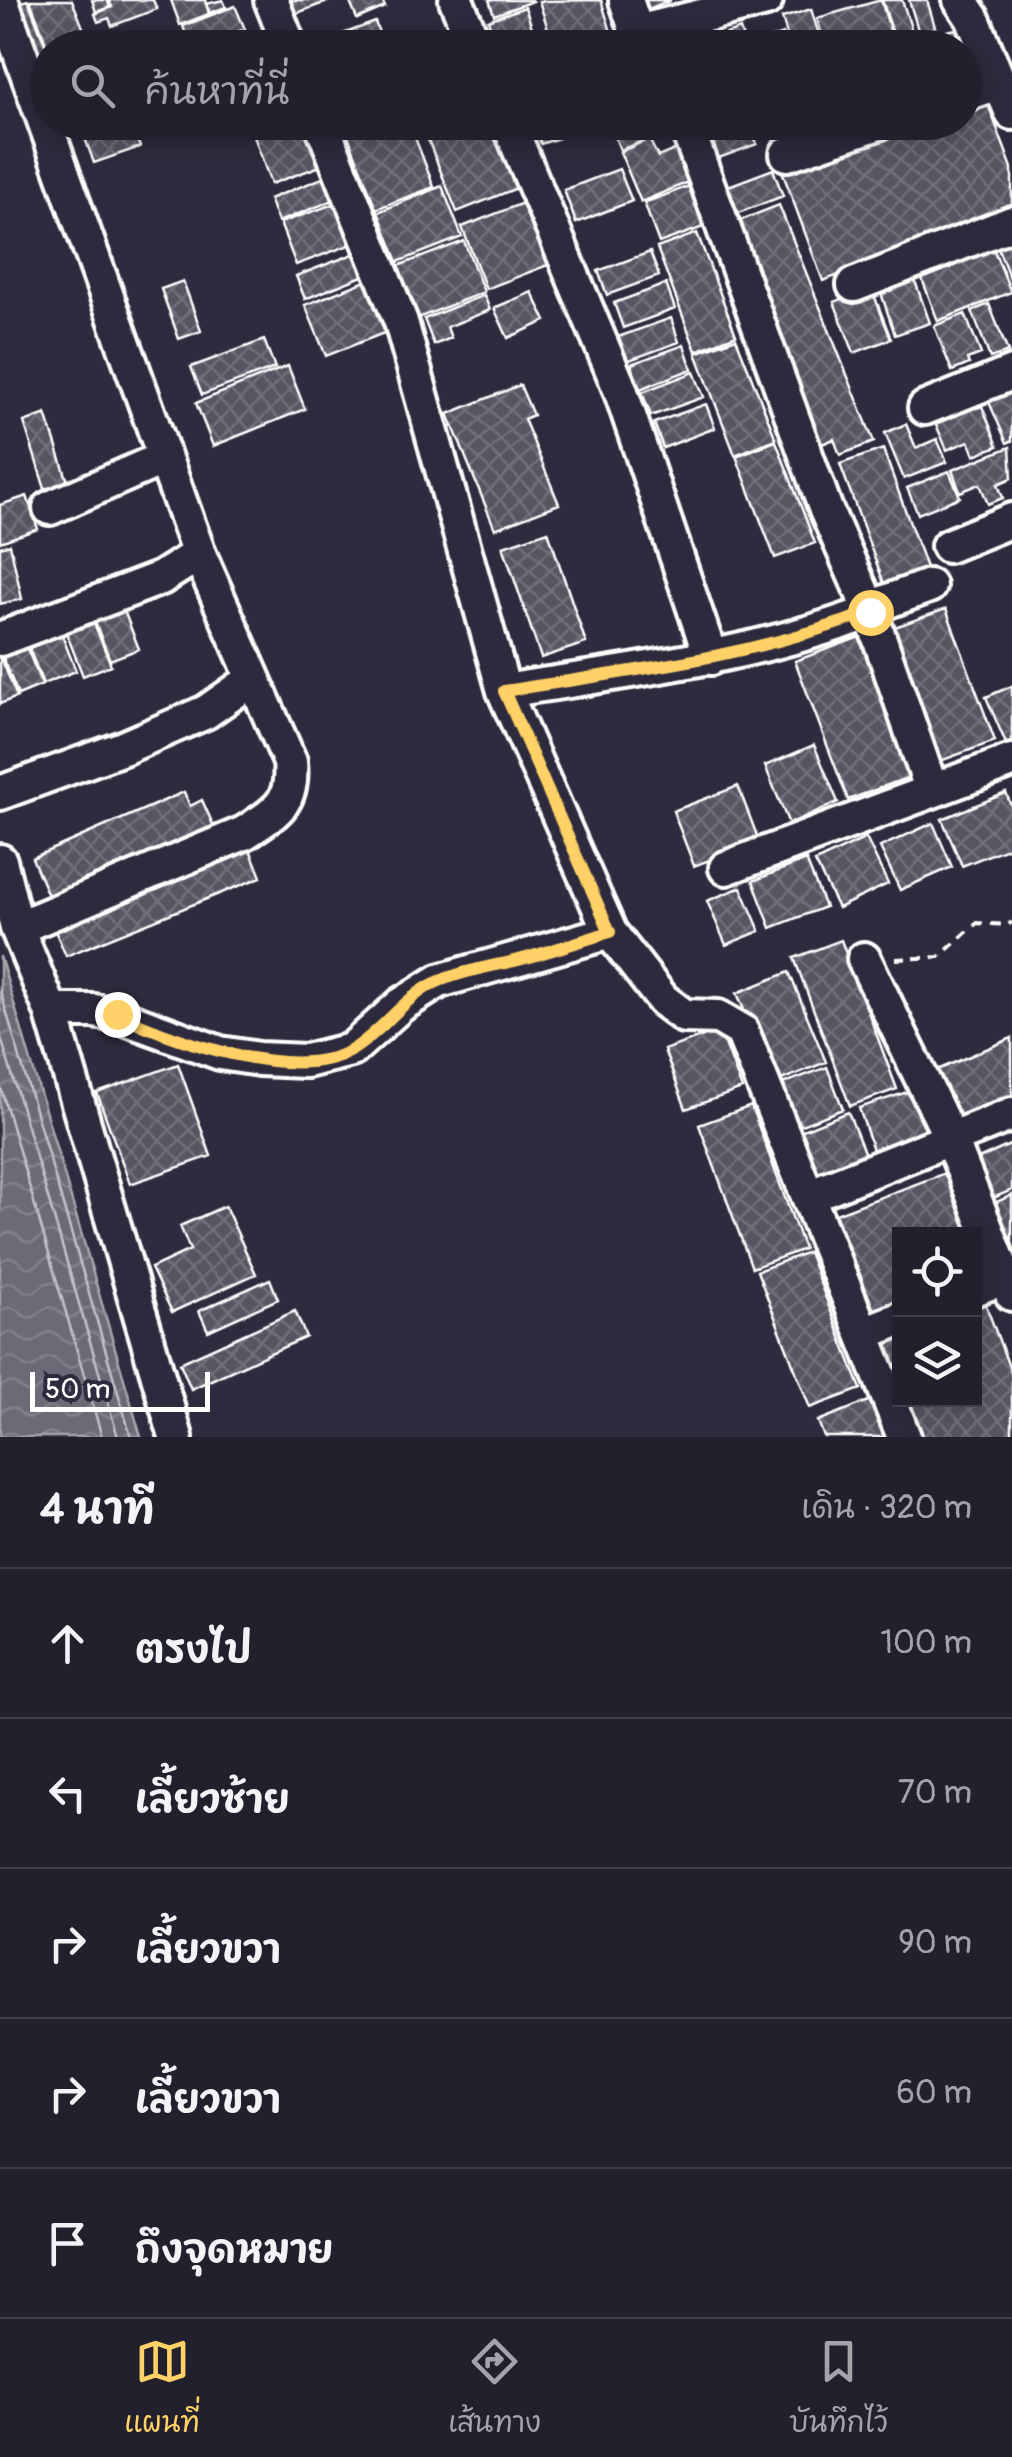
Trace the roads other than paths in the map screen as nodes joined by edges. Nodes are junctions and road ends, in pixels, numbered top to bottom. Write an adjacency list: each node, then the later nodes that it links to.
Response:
1 (1, 0): 13 (street)
2 (271, 0): 7 (street)
3 (456, 0): 8 (street)
4 (626, 0): 9 (street)
5 (766, 0): 10 (street)
6 (960, 0): 11 (street)
7 (283, 30)
8 (468, 30)
9 (642, 30)
10 (677, 30)
11 (978, 30)
12 (982, 37): 14 (street)
13 (30, 81)
14 (1005, 83)
15 (51, 140): 25 (street)
16 (327, 140): 35 (street)
17 (516, 140): 33 (street)
18 (692, 140): 31 (street)
19 (828, 140): 20 (street)
20 (787, 154)
21 (1012, 223): 22 (street)
22 (854, 285)
23 (1012, 373): 24 (street)
24 (925, 408)
25 (164, 458): 26 (street); 29 (street)
26 (50, 508)
27 (1012, 520): 28 (street)
28 (948, 546)
29 (199, 554): 32 (street); 34 (street)
30 (929, 586): 31 (street)
31 (870, 610): 33 (street); 37 (street)
32 (0, 639)
33 (711, 658): 35 (street)
34 (254, 679): 38 (street); 41 (street)
35 (504, 691): 42 (street)
36 (1012, 762): 37 (street)
37 (932, 791): 40 (street)
38 (0, 793)
39 (0, 861): 41 (street)
40 (726, 868)
41 (17, 928): 44 (street)
42 (610, 932): 44 (street); 47 (street)
43 (864, 960): 46 (street)
44 (51, 1011): 51 (street)
45 (1012, 1114): 46 (street)
46 (950, 1138): 47 (street); 48 (street)
47 (808, 1196): 50 (street)
48 (1001, 1284)
49 (892, 1322): 50 (street)
50 (864, 1333): 52 (street)
51 (176, 1437)
52 (904, 1437)

